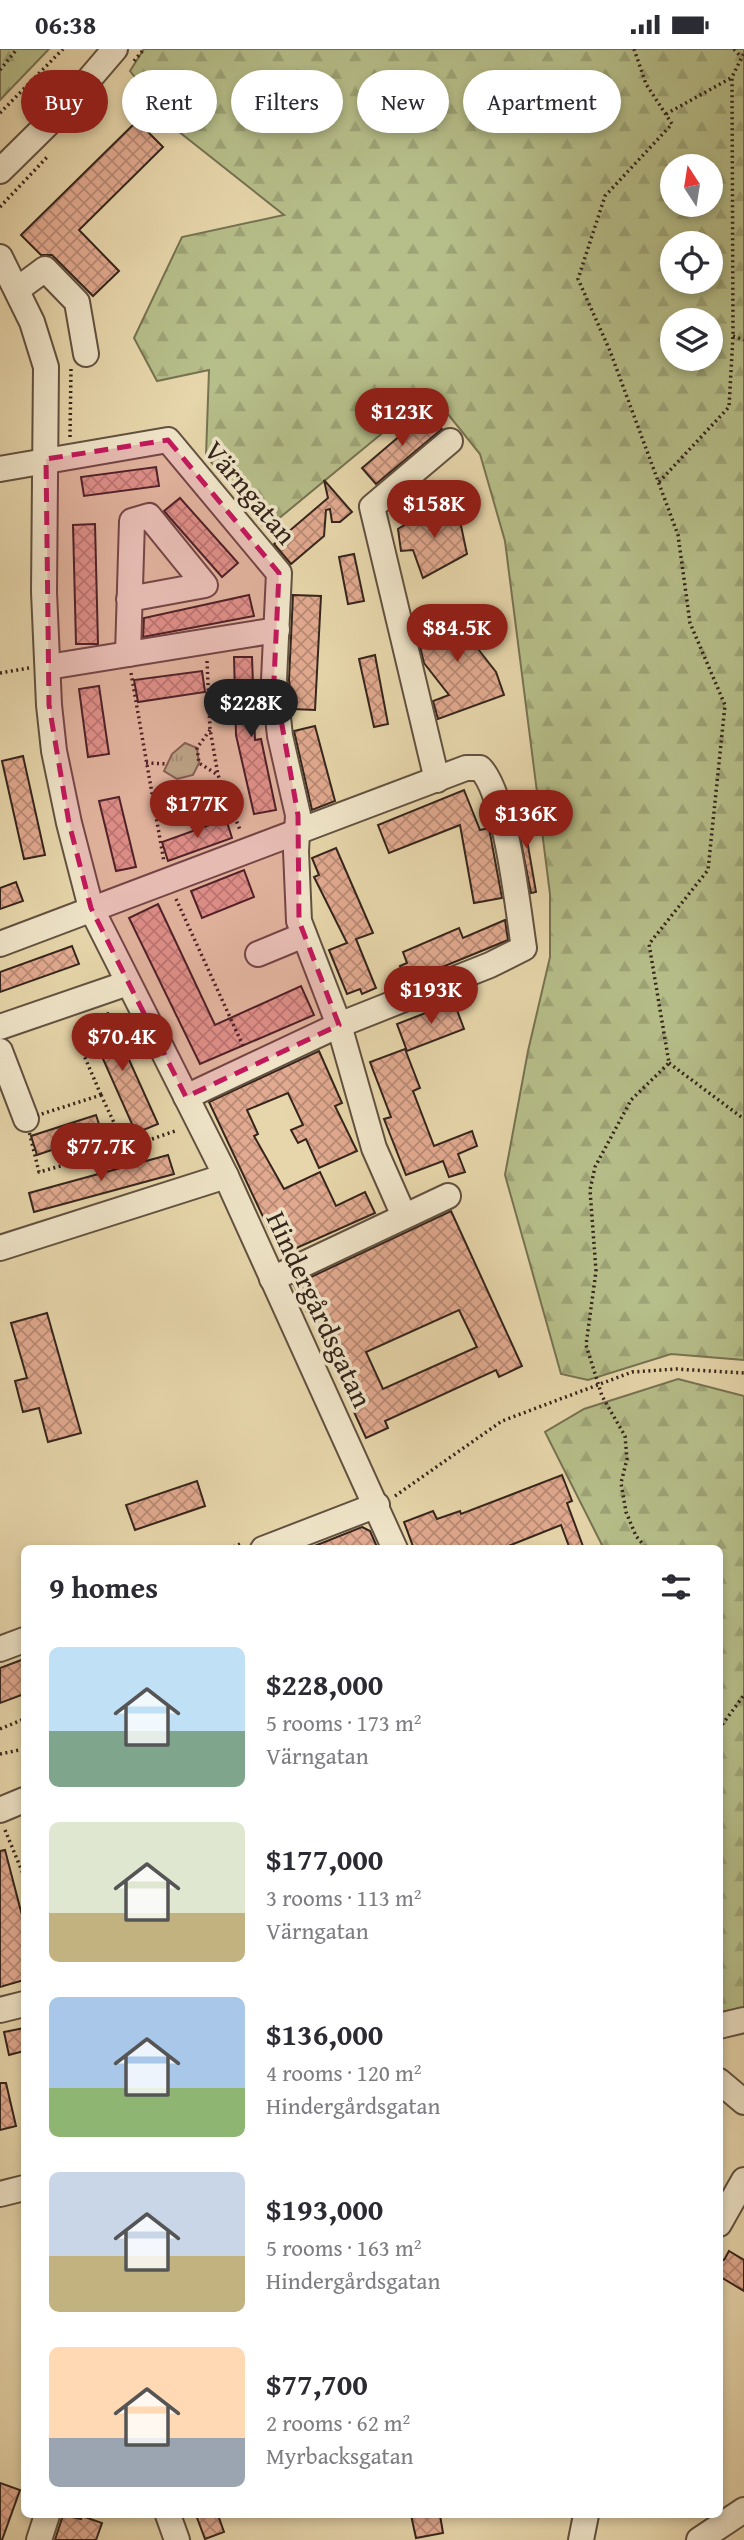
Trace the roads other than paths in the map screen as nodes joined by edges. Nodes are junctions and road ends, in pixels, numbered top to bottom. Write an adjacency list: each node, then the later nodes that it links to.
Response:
1 (115, 49): 2 (street)
2 (0, 171)
3 (0, 257): 4 (street, Hindergårdsgatan)
4 (18, 289): 5 (street); 7 (street, Hindergårdsgatan)
5 (86, 354)
6 (450, 441): 13 (street)
7 (46, 459): 8 (street); 10 (street, Värngatan); 12 (street, Hindergårdsgatan)
8 (0, 469)
9 (129, 599): 11 (street)
10 (277, 630): 11 (street); 14 (street, Värngatan)
11 (128, 654): 12 (street)
12 (48, 667): 15 (street, Hindergårdsgatan)
13 (437, 780): 14 (street); 20 (street)
14 (297, 833): 15 (street); 16 (street, Värngatan)
15 (91, 908): 17 (street); 19 (street, Hindergårdsgatan)
16 (304, 935): 18 (street); 20 (street, Värngatan)
17 (0, 944)
18 (258, 954)
19 (128, 983): 21 (street); 23 (street, Hindergårdsgatan)
20 (339, 1025): 23 (street); 27 (street, Värngatan)
21 (0, 1027)
22 (0, 1051): 24 (street)
23 (186, 1097): 25 (street, Hindergårdsgatan)
24 (26, 1119)
25 (226, 1177): 28 (street); 29 (street, Hindergårdsgatan)
26 (448, 1196): 27 (street)
27 (404, 1216): 29 (street)
28 (0, 1248)
29 (272, 1279): 30 (street, Hindergårdsgatan)
30 (377, 1505): 31 (street); 32 (street, Hindergårdsgatan)
31 (273, 1545)
32 (394, 1545)
33 (21, 1641): 34 (street)
34 (0, 1650)
35 (21, 1801): 36 (street)
36 (0, 1810)
37 (21, 2005): 38 (street)
38 (0, 2010)
39 (744, 2020): 40 (street)
40 (723, 2025)
41 (723, 2084): 42 (street)
42 (744, 2102)
43 (744, 2180): 46 (street)
44 (21, 2189): 45 (street)
45 (0, 2194)
46 (723, 2217)
47 (744, 2510): 54 (street)
48 (46, 2518): 51 (street)
49 (168, 2518): 52 (street)
50 (585, 2518): 53 (street)
51 (39, 2540)
52 (177, 2540)
53 (581, 2540)
54 (699, 2540)

